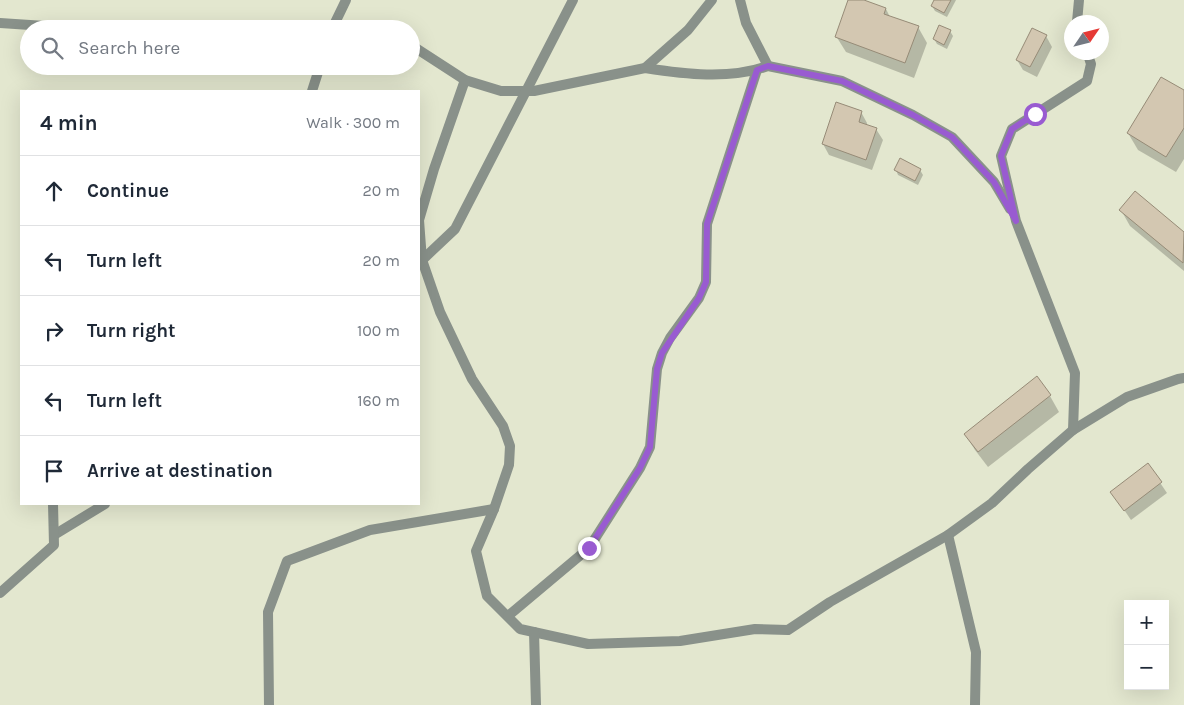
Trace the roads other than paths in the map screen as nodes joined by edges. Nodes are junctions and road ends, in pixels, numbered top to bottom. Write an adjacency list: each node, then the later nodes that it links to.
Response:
1 (346, 0): 7 (street)
2 (573, 0): 18 (street)
3 (712, 0): 13 (street)
4 (740, 0): 12 (street)
5 (1079, 0): 6 (street)
6 (1077, 15)
7 (336, 20)
8 (1, 24): 9 (street)
9 (20, 25)
10 (420, 52): 16 (street)
11 (1090, 60): 20 (street)
12 (768, 66): 14 (street); 20 (street)
13 (645, 68): 14 (street); 18 (street)
14 (757, 70): 31 (street)
15 (317, 75): 17 (street)
16 (465, 80): 18 (street); 19 (street)
17 (312, 90)
18 (526, 91): 22 (street)
19 (420, 217)
20 (1016, 221): 24 (street)
21 (420, 241): 22 (street)
22 (421, 262): 27 (street)
23 (1184, 378): 24 (street)
24 (1073, 430): 29 (street)
25 (54, 505): 28 (street)
26 (103, 505): 28 (street)
27 (494, 509): 31 (street); 33 (street)
28 (54, 535): 30 (street)
29 (948, 535): 32 (street); 35 (street)
30 (0, 593)
31 (508, 616): 32 (street)
32 (534, 632): 34 (street)
33 (269, 705)
34 (536, 705)
35 (975, 705)

